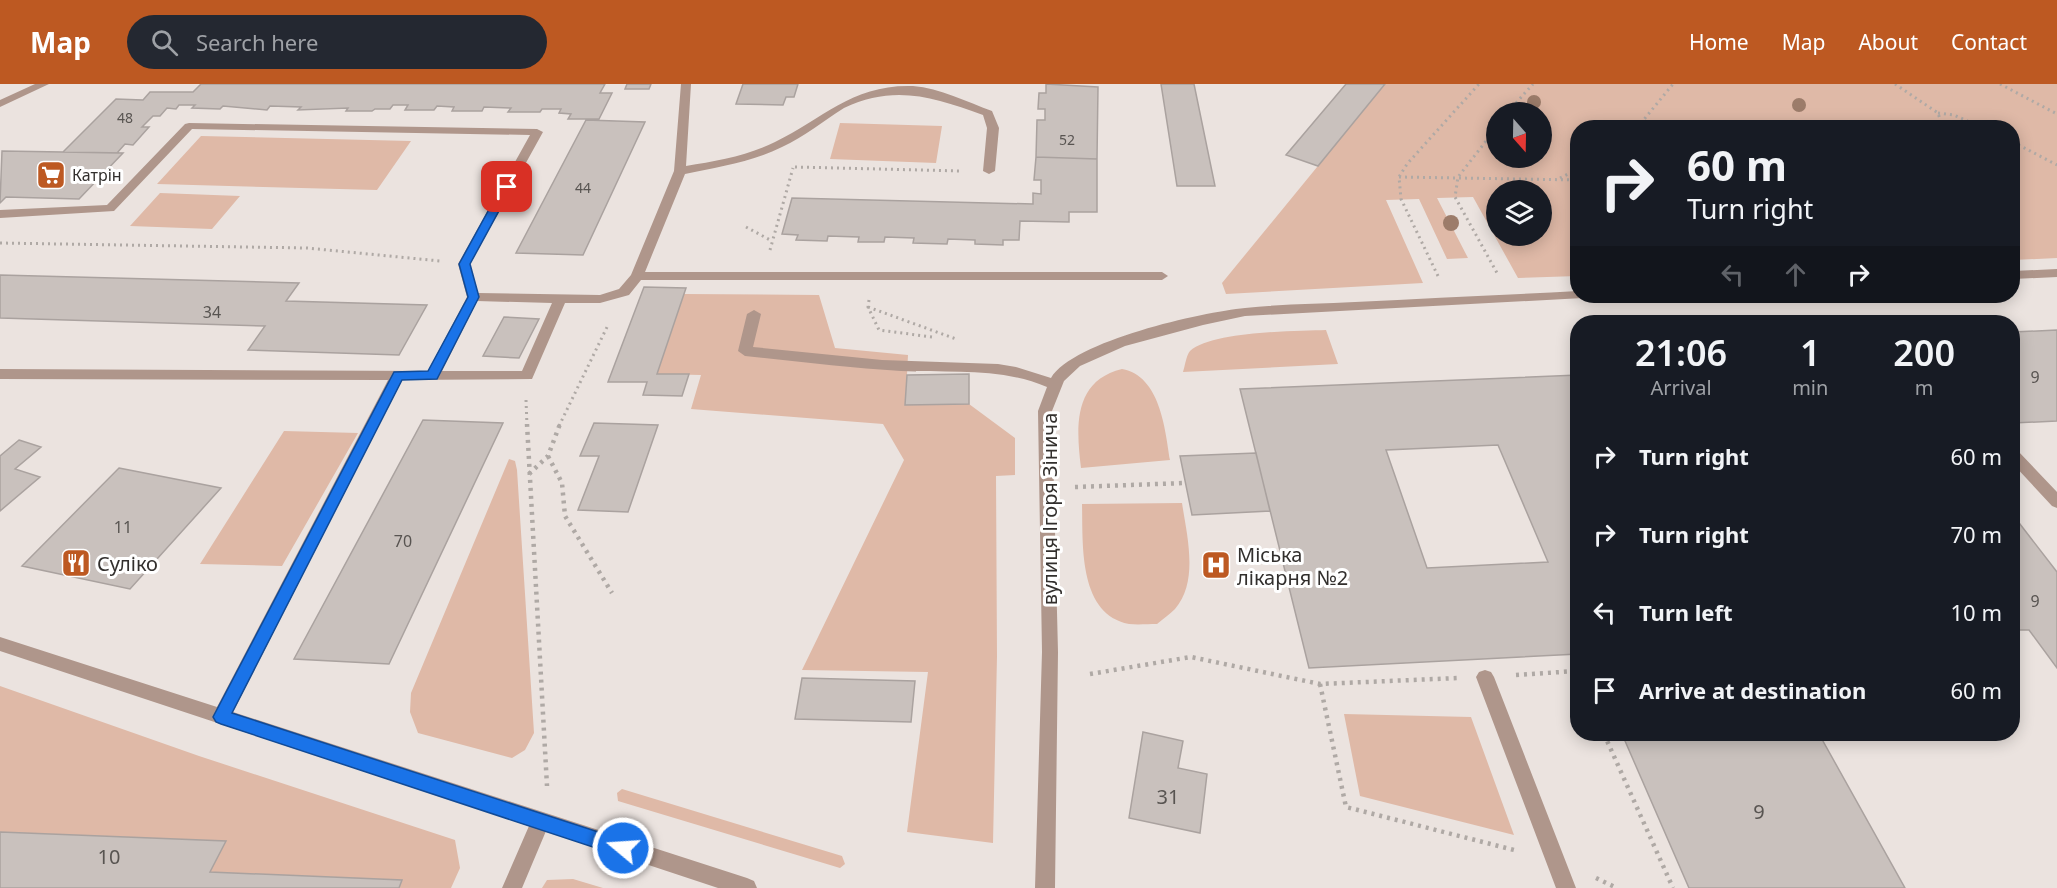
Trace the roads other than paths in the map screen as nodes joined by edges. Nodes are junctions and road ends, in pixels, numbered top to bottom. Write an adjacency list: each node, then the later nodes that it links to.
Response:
1 (44, 84): 3 (street)
2 (686, 84): 4 (street)
3 (0, 104)
4 (680, 171): 5 (street); 9 (street)
5 (989, 171)
6 (0, 214): 12 (street)
7 (2057, 273): 8 (street)
8 (2020, 275)
9 (637, 276): 10 (street); 13 (street)
10 (1162, 276)
11 (1570, 295): 18 (street, вулиця Ігоря Зінича)
12 (473, 297): 13 (street); 17 (street)
13 (560, 300): 17 (street)
14 (754, 314): 18 (street)
15 (0, 374): 16 (street)
16 (398, 375): 17 (street); 23 (street)
17 (432, 376)
18 (1053, 386): 27 (street, вулиця Ігоря Зінича)
19 (2020, 462): 20 (street)
20 (2057, 502)
21 (0, 644): 23 (street)
22 (1485, 677): 28 (street)
23 (221, 717): 24 (street)
24 (540, 822): 25 (street); 26 (street)
25 (512, 888)
26 (747, 888)
27 (1045, 888)
28 (1566, 888)

